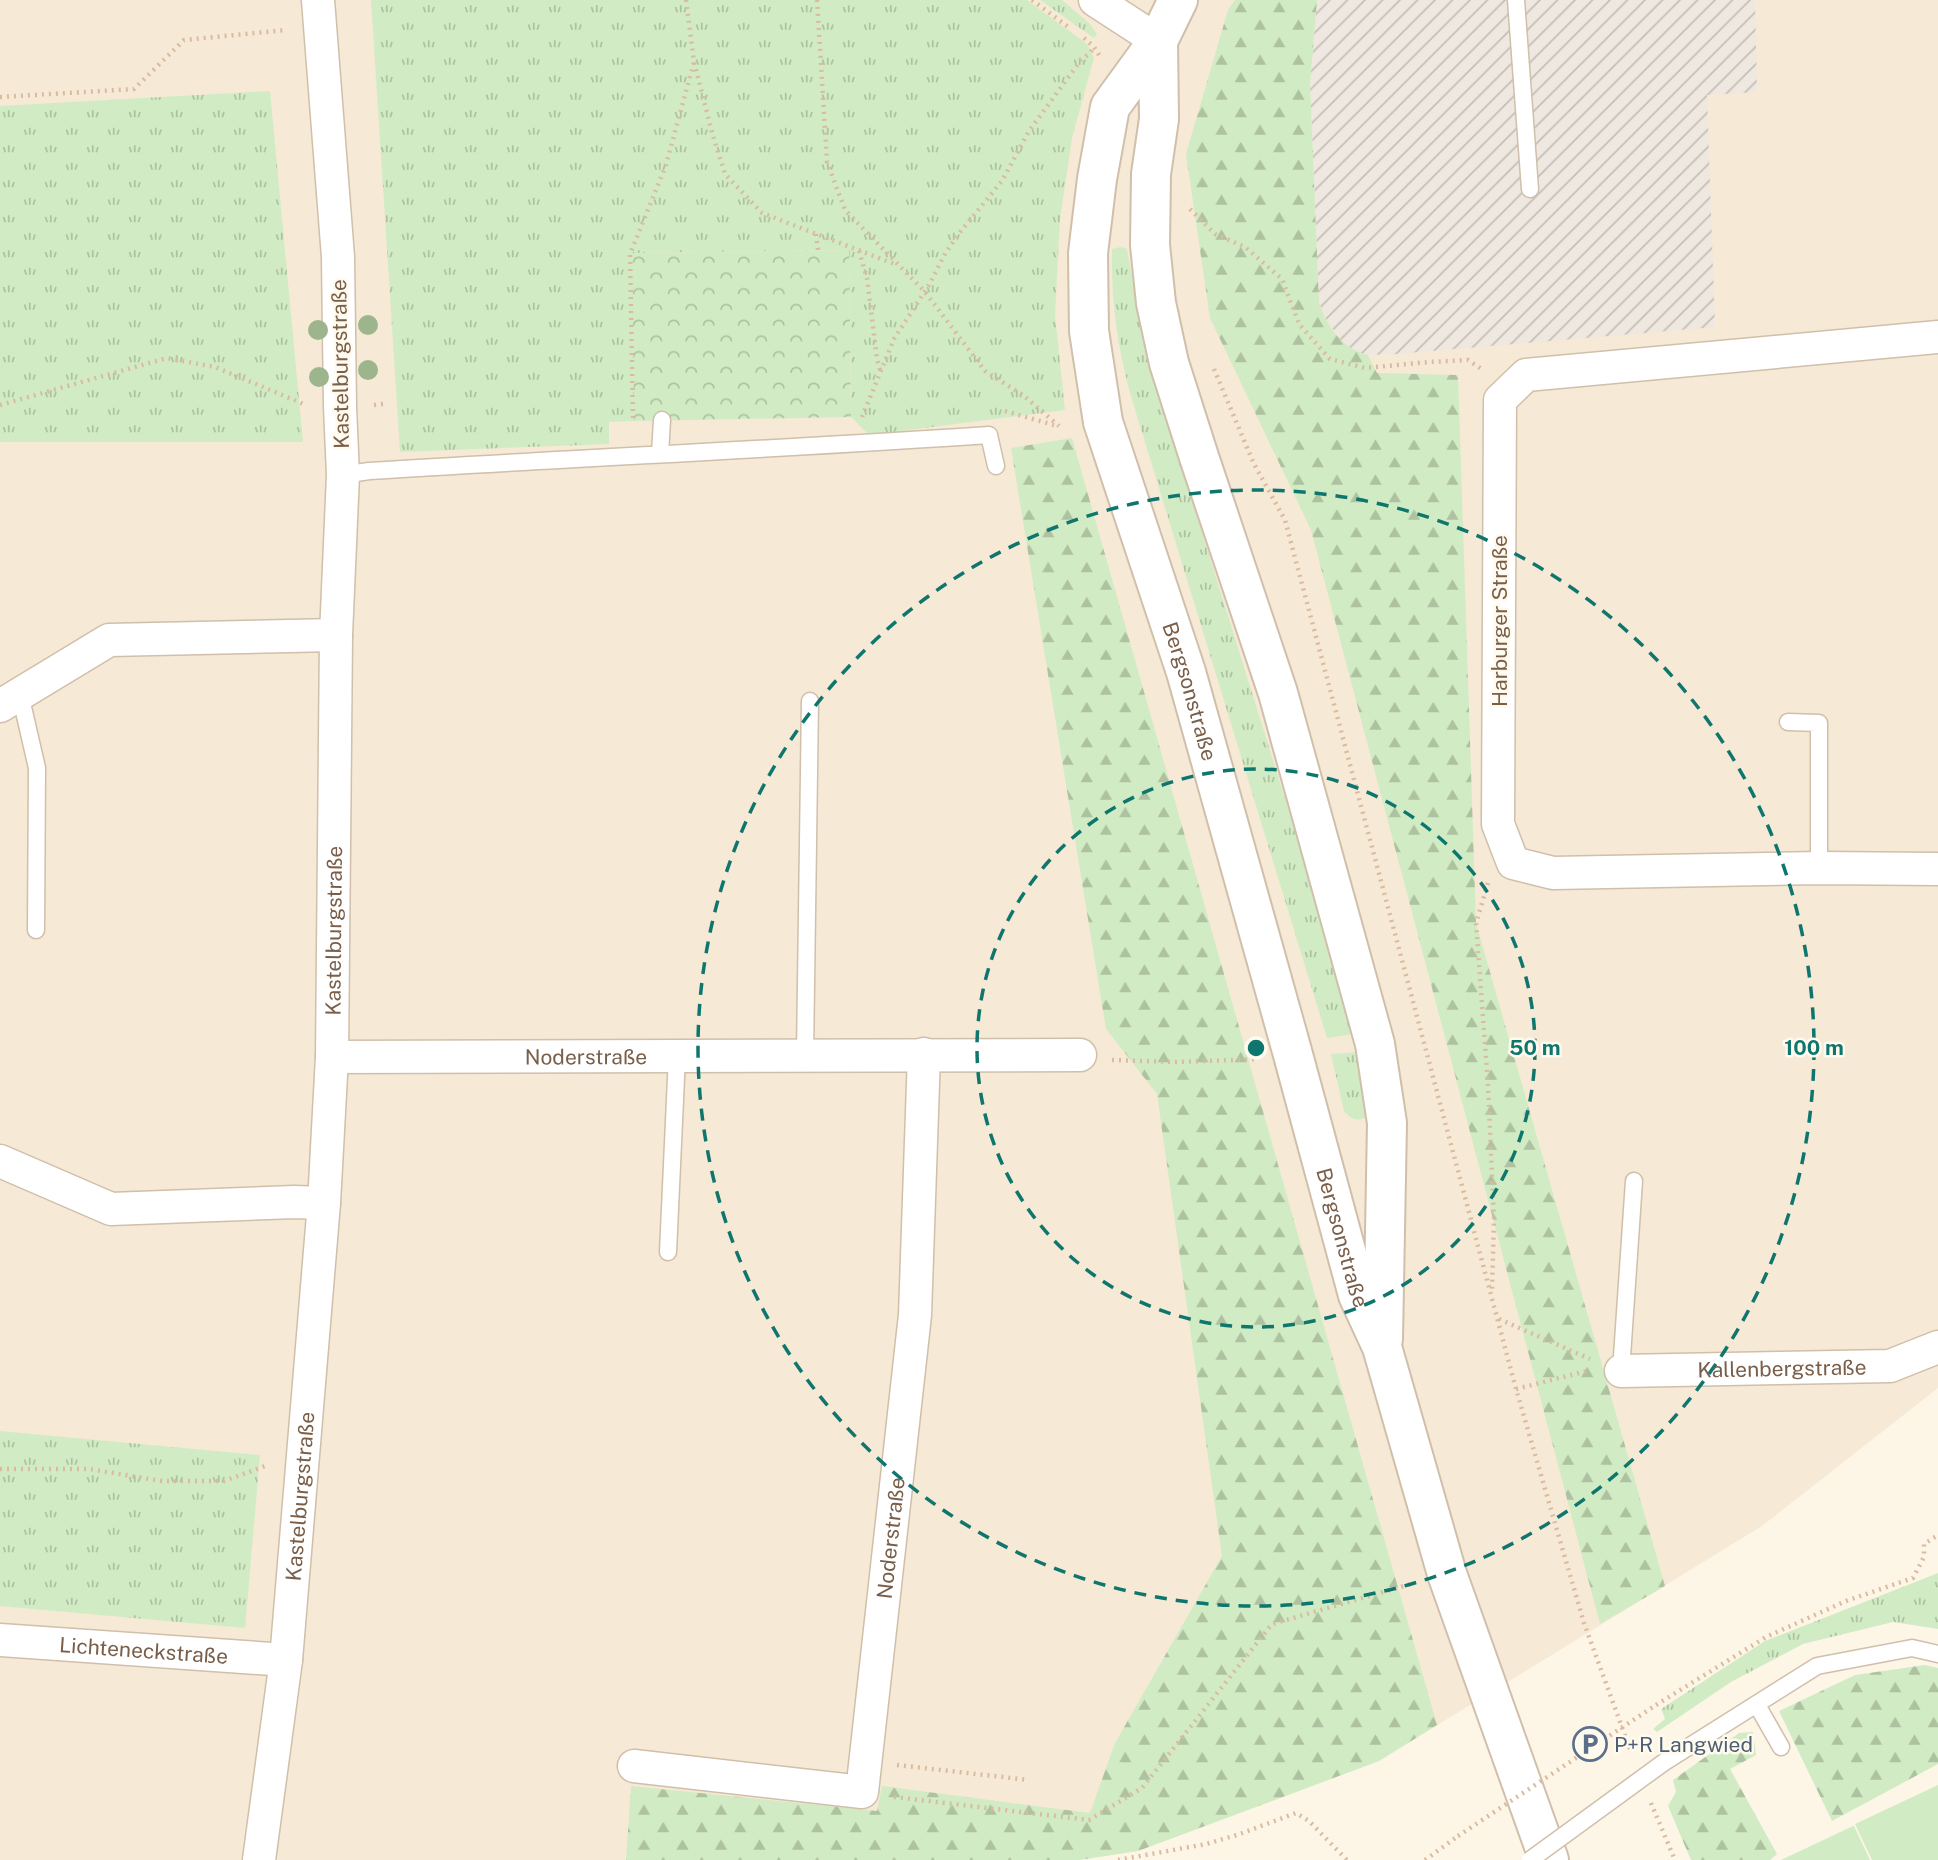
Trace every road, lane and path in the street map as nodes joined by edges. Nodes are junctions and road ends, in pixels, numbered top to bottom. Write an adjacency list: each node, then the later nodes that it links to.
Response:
1 (318, 0): 27 (street, Kastelburgstraße)
2 (686, 0): 12 (path)
3 (817, 0): 19 (path)
4 (1032, 0): 10 (path)
5 (1095, 0): 9 (street)
6 (1178, 0): 9 (street, Bergsonstraße)
7 (1516, 0): 14 (lane)
8 (286, 30): 13 (path)
9 (1158, 41): 55 (street, Bergsonstraße); 55 (street, Bergsonstraße)
10 (1094, 47): 11 (path); 20 (path)
11 (1104, 61)
12 (694, 62): 16 (path); 32 (path)
13 (0, 97)
14 (1530, 189)
15 (1188, 207): 24 (path)
16 (816, 234): 17 (path); 18 (path)
17 (818, 250)
18 (858, 250): 19 (path); 23 (path)
19 (900, 266): 20 (path)
20 (925, 292): 23 (path); 30 (path)
21 (1938, 337): 24 (street)
22 (1210, 358): 53 (path)
23 (881, 373): 29 (path)
24 (1500, 400): 39 (street, Harburger Straße)
25 (384, 404): 27 (path)
26 (0, 405): 27 (path)
27 (340, 407): 34 (street, Kastelburgstraße)
28 (662, 420): 31 (lane)
29 (855, 426)
30 (1059, 426)
31 (660, 453): 32 (lane); 33 (lane)
32 (634, 455): 34 (lane)
33 (996, 466)
34 (343, 475): 35 (street, Kastelburgstraße)
35 (336, 635): 36 (street); 47 (street, Kastelburgstraße)
36 (10, 700): 42 (lane)
37 (810, 701): 44 (lane)
38 (1788, 722): 40 (lane)
39 (1497, 824): 40 (street, Harburger Straße); 53 (path)
40 (1819, 868): 41 (street, Harburger Straße)
41 (1938, 869)
42 (36, 930)
43 (924, 1054): 44 (street, Noderstraße); 45 (street, Noderstraße); 70 (street, Noderstraße)
44 (805, 1055): 46 (street, Noderstraße)
45 (1080, 1055): 48 (path)
46 (677, 1056): 47 (street, Noderstraße); 52 (lane)
47 (332, 1057): 51 (street, Kastelburgstraße)
48 (1270, 1059)
49 (0, 1161): 51 (street)
50 (1634, 1181): 57 (lane)
51 (324, 1203): 59 (street, Kastelburgstraße)
52 (668, 1252)
53 (1492, 1296): 54 (path)
54 (1499, 1319): 57 (path); 58 (path)
55 (1382, 1347): 78 (street, Bergsonstraße)
56 (1938, 1347): 57 (street, Kallenbergstraße)
57 (1602, 1367): 58 (path)
58 (1516, 1389): 68 (path)
59 (302, 1455): 60 (path); 65 (street, Kastelburgstraße)
60 (0, 1469)
61 (1938, 1535): 76 (path, bridge)
62 (1411, 1584): 70 (path)
63 (0, 1640): 65 (street, Lichteneckstraße)
64 (1938, 1654): 66 (lane)
65 (286, 1660): 73 (street, Kastelburgstraße)
66 (1756, 1705): 67 (lane); 77 (lane, bridge)
67 (1780, 1747)
68 (1634, 1760)
69 (634, 1766): 70 (street)
70 (863, 1777): 71 (path)
71 (1028, 1780)
72 (1648, 1798): 79 (path)
73 (259, 1860)
74 (1118, 1860): 75 (path)
75 (1347, 1860)
76 (1425, 1860)
77 (1530, 1860)
78 (1549, 1860)
79 (1675, 1860)

